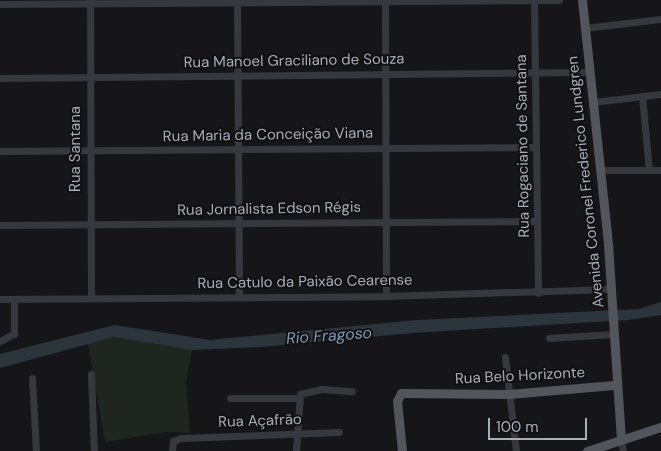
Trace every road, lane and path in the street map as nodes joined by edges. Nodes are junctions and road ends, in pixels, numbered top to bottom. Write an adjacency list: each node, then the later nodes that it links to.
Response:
1 (162, 0): 2 (street); 6 (street)
2 (237, 0): 7 (street); 17 (street)
3 (534, 0): 4 (street); 9 (street); 15 (street, Rua Rogaciano de Santana)
4 (559, 0)
5 (582, 0): 13 (main road, Avenida Coronel Frederico Lundgren)
6 (90, 1): 10 (street); 18 (street, Rua Santana)
7 (314, 1): 8 (street)
8 (385, 1): 9 (street); 16 (street)
9 (459, 1)
10 (18, 2): 11 (street)
11 (0, 4)
12 (661, 19): 13 (street)
13 (584, 28): 14 (main road, Avenida Coronel Frederico Lundgren)
14 (589, 72): 15 (street, Rua Manoel Graciliano de Souza); 22 (main road, Avenida Coronel Frederico Lundgren)
15 (535, 73): 16 (street, Rua Manoel Graciliano de Souza); 23 (street, Rua Rogaciano de Santana)
16 (386, 74): 17 (street, Rua Manoel Graciliano de Souza); 25 (street)
17 (238, 76): 18 (street, Rua Manoel Graciliano de Souza); 24 (street)
18 (90, 77): 19 (street, Rua Manoel Graciliano de Souza); 27 (street, Rua Santana)
19 (0, 78)
20 (661, 94): 21 (street)
21 (642, 96): 22 (street); 29 (street)
22 (593, 102): 28 (main road, Avenida Coronel Frederico Lundgren)
23 (536, 146): 25 (street, Rua Maria da Conceição Viana); 32 (street, Rua Rogaciano de Santana)
24 (238, 148): 25 (street, Rua Maria da Conceição Viana); 27 (street, Rua Maria da Conceição Viana); 33 (street)
25 (387, 148): 31 (street)
26 (0, 151): 27 (street, Rua Maria da Conceição Viana)
27 (90, 151): 34 (street, Rua Santana)
28 (601, 170): 29 (street); 36 (main road, Avenida Coronel Frederico Lundgren)
29 (649, 170): 30 (street)
30 (661, 170)
31 (386, 221): 32 (street, Rua Jornalista Edson Régis); 33 (street, Rua Jornalista Edson Régis); 38 (street)
32 (537, 221): 37 (street, Rua Rogaciano de Santana)
33 (240, 223): 34 (street, Rua Jornalista Edson Régis); 39 (street)
34 (90, 224): 35 (street, Rua Jornalista Edson Régis); 40 (street, Rua Santana)
35 (0, 225)
36 (611, 289): 37 (street, Rua Catulo da Paixão Cearense); 43 (main road, Avenida Coronel Frederico Lundgren)
37 (538, 292): 38 (street, Rua Catulo da Paixão Cearense)
38 (386, 296): 39 (street, Rua Catulo da Paixão Cearense)
39 (239, 297): 40 (street, Rua Catulo da Paixão Cearense)
40 (91, 298): 42 (street, Rua Catulo da Paixão Cearense)
41 (0, 299): 42 (street, Rua Catulo da Paixão Cearense)
42 (14, 299): 45 (street)
43 (613, 331): 44 (street); 49 (main road, Avenida Coronel Frederico Lundgren)
44 (549, 338)
45 (0, 341)
46 (505, 356): 51 (street)
47 (90, 374): 59 (street)
48 (32, 378): 58 (street)
49 (614, 385): 51 (main road, Rua Belo Horizonte); 57 (main road, Avenida Coronel Frederico Lundgren)
50 (352, 391): 53 (street)
51 (509, 394): 62 (main road, Rua Belo Horizonte); 63 (street)
52 (230, 398): 53 (street)
53 (298, 398): 56 (street)
54 (661, 428): 57 (main road)
55 (339, 432): 56 (street, Rua Açafrão)
56 (296, 434): 60 (street, Rua Açafrão); 61 (street)
57 (621, 440): 64 (main road); 65 (street, Avenida Coronel Frederico Lundgren)
58 (36, 451)
59 (94, 451)
60 (172, 451)
61 (296, 451)
62 (402, 451)
63 (516, 451)
64 (587, 451)
65 (623, 451)

